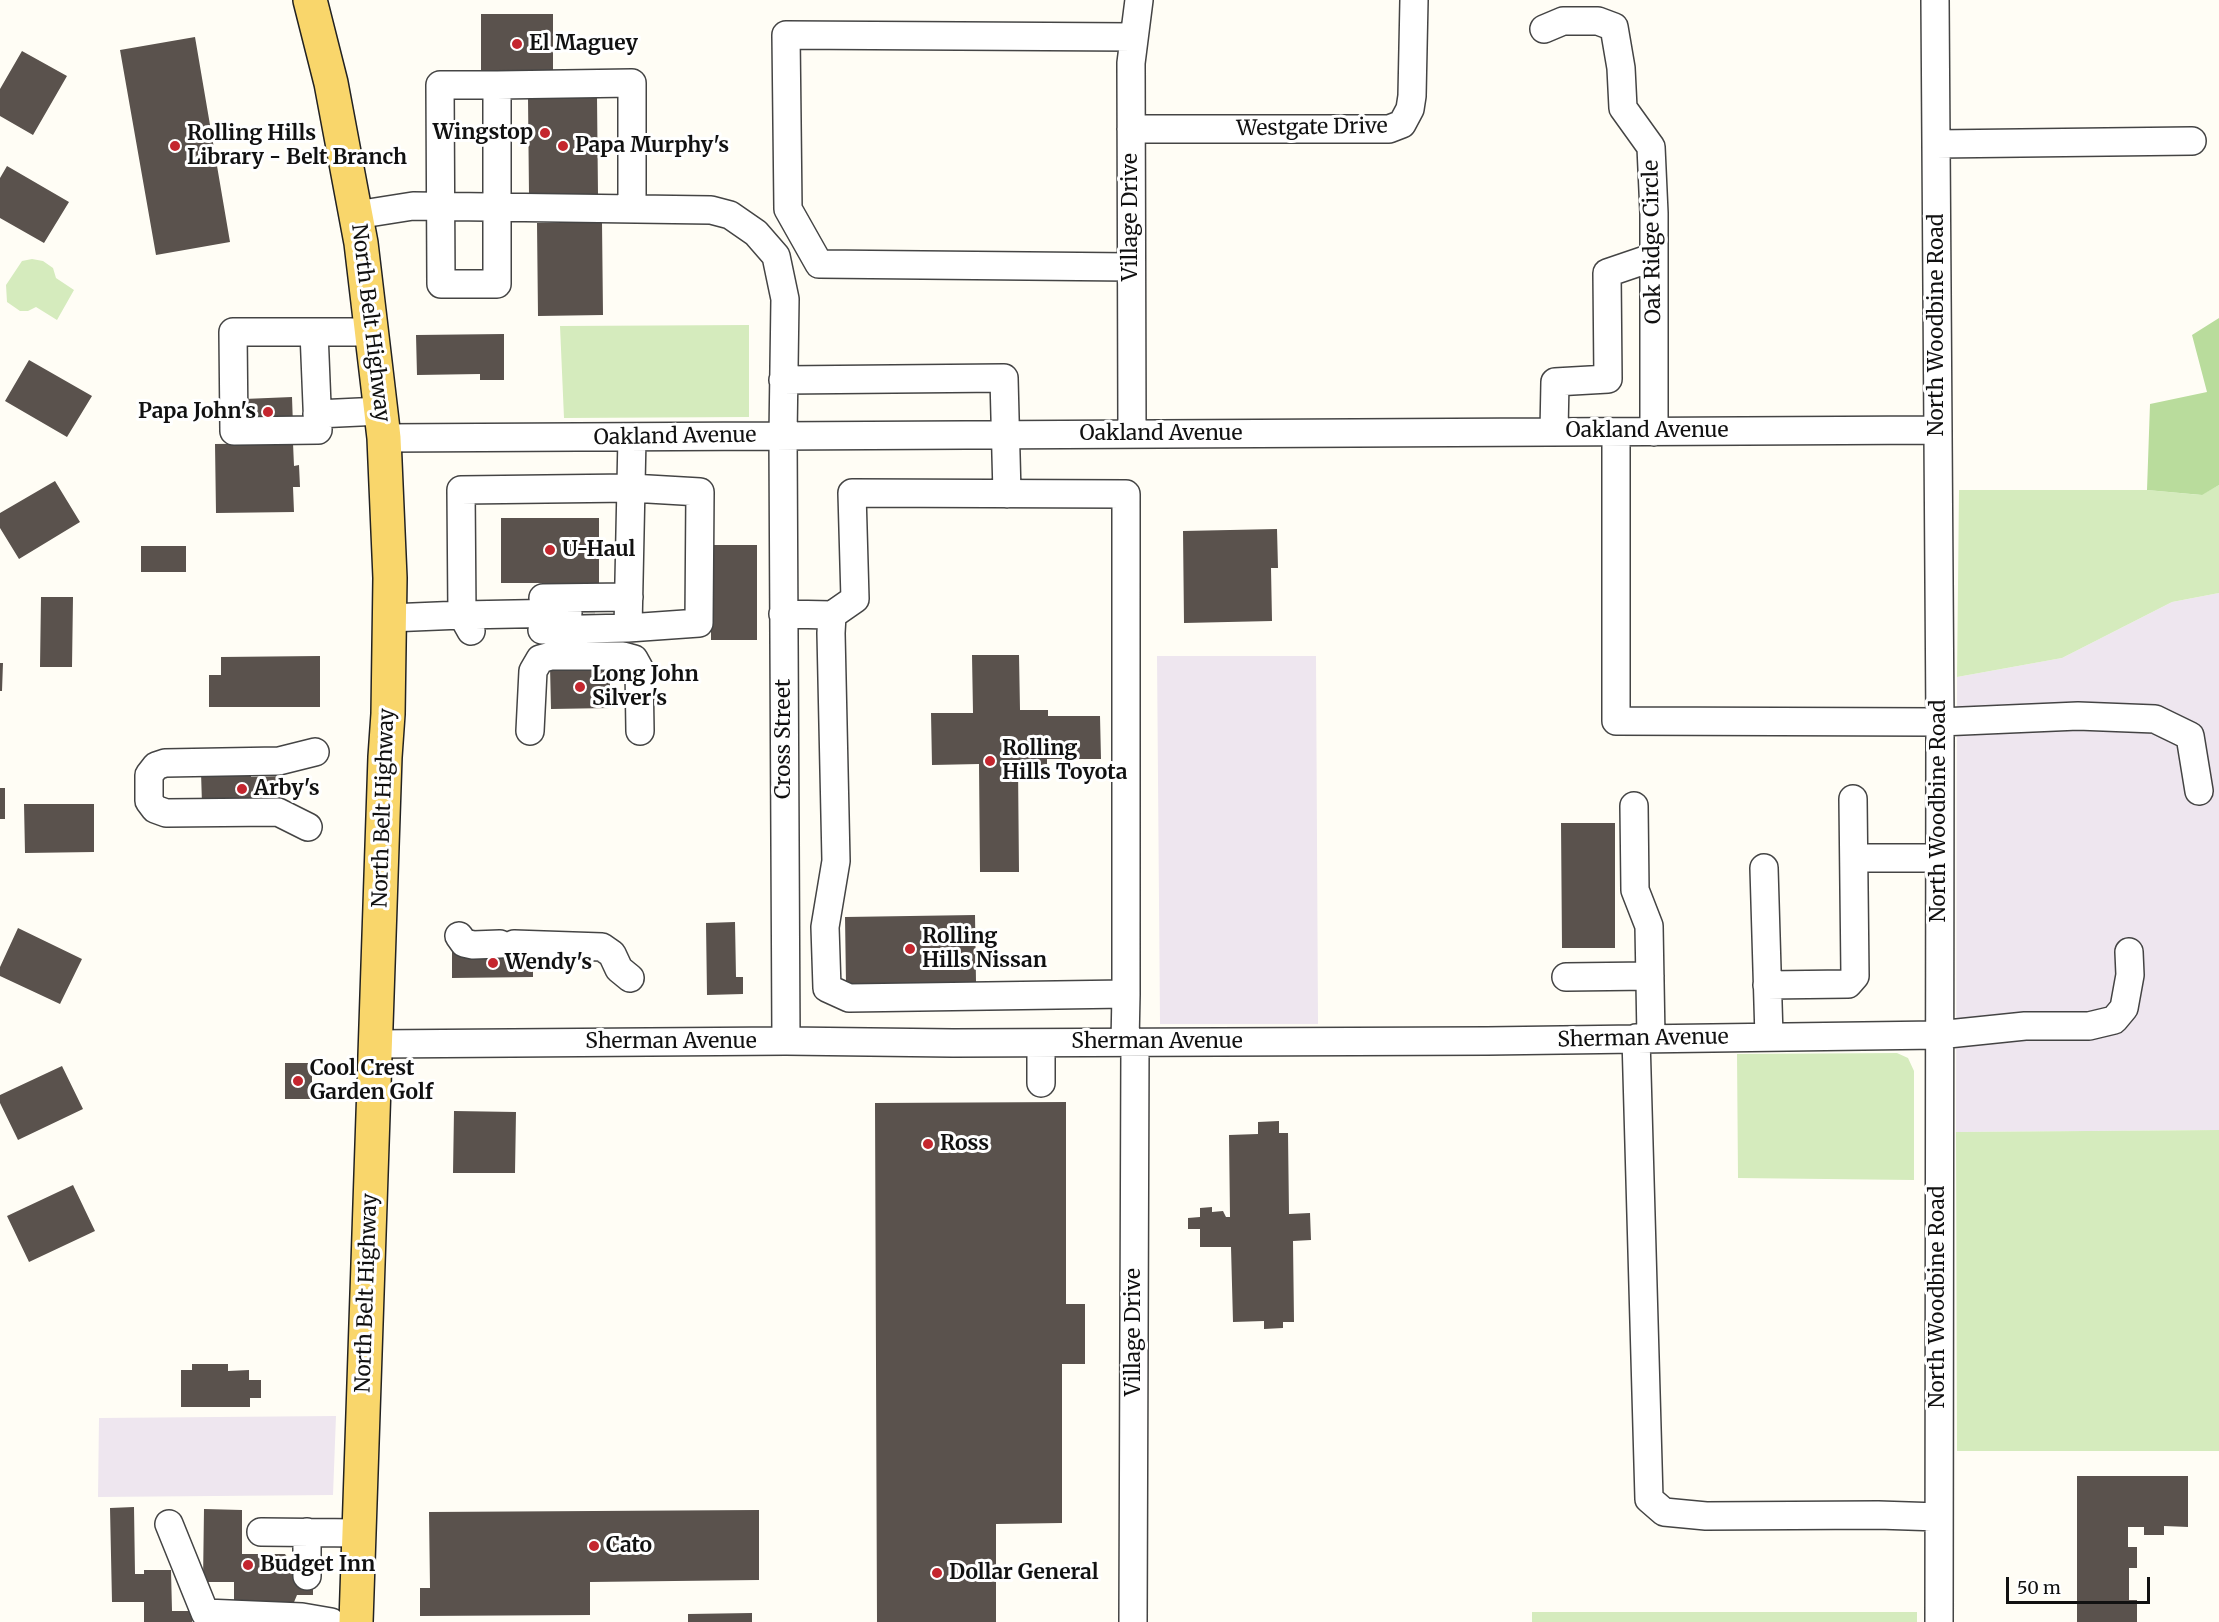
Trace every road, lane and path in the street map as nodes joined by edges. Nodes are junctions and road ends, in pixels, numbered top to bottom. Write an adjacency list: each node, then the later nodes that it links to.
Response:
1 (310, 0): 14 (main road, North Belt Highway)
2 (1139, 0): 6 (street, Village Drive)
3 (1414, 0): 8 (street, Westgate Drive)
4 (1935, 0): 10 (street, North Woodbine Road)
5 (1544, 29): 15 (street, Oak Ridge Circle)
6 (1133, 37): 8 (street, Village Drive); 16 (street)
7 (497, 85): 11 (street); 12 (street); 13 (street)
8 (1131, 129): 16 (street, Village Drive)
9 (2192, 141): 10 (street)
10 (1936, 144): 22 (street, North Woodbine Road)
11 (440, 206): 12 (street, Cross Street); 12 (street); 14 (street, Cross Street)
12 (496, 207): 13 (street, Cross Street)
13 (632, 209): 19 (street, Cross Street)
14 (356, 215): 18 (main road, North Belt Highway)
15 (1654, 257): 23 (street); 25 (street, Oak Ridge Circle)
16 (1131, 267): 26 (street, Village Drive)
17 (314, 332): 18 (street); 20 (street); 20 (street, Oakland Avenue)
18 (372, 332): 21 (main road, North Belt Highway)
19 (783, 380): 27 (street); 28 (street, Cross Street)
20 (317, 422): 21 (street, Oakland Avenue)
21 (383, 425): 29 (street, Oakland Avenue); 38 (main road, North Belt Highway)
22 (1938, 430): 25 (street, Oakland Avenue); 39 (street, North Woodbine Road)
23 (1554, 431): 24 (street, Oakland Avenue); 26 (street, Oakland Avenue)
24 (1616, 432): 25 (street, Oakland Avenue); 39 (street)
25 (1654, 432)
26 (1132, 434): 27 (street, Oakland Avenue)
27 (1005, 435): 28 (street, Oakland Avenue); 31 (street)
28 (783, 436): 29 (street, Oakland Avenue); 36 (street, Cross Street)
29 (632, 437): 30 (street)
30 (631, 488): 32 (street); 34 (street); 34 (street)
31 (1007, 494): 37 (street); 56 (street, Village Drive)
32 (462, 607): 34 (street); 35 (street); 38 (street)
33 (598, 612): 34 (street)
34 (629, 612)
35 (568, 613)
36 (783, 614): 37 (street); 60 (street, Cross Street)
37 (832, 615): 56 (street)
38 (389, 618): 63 (main road, North Belt Highway)
39 (1940, 722): 43 (street); 48 (street, North Woodbine Road)
40 (530, 731): 41 (street)
41 (640, 731)
42 (315, 752): 46 (street)
43 (2199, 791)
44 (1853, 799): 47 (street)
45 (1634, 806): 53 (street)
46 (308, 827)
47 (1854, 858): 48 (street); 55 (street)
48 (1939, 858): 57 (street, North Woodbine Road)
49 (1764, 868): 55 (street)
50 (459, 936): 54 (street)
51 (2129, 952): 57 (street, Sherman Avenue)
52 (1566, 976): 53 (street)
53 (1650, 976): 59 (street)
54 (630, 978)
55 (1767, 985): 58 (street)
56 (1126, 994): 61 (street, Village Drive)
57 (1938, 1035): 58 (street, Sherman Avenue); 65 (street, North Woodbine Road)
58 (1769, 1037): 59 (street, Sherman Avenue)
59 (1644, 1038): 61 (street, Sherman Avenue); 65 (street)
60 (786, 1041): 62 (street, Sherman Avenue); 63 (street, Sherman Avenue)
61 (1130, 1042): 62 (street, Sherman Avenue); 73 (street, Village Drive)
62 (1041, 1043): 64 (street)
63 (375, 1044): 69 (main road, North Belt Highway)
64 (1041, 1083)
65 (1939, 1517): 74 (street, North Woodbine Road)
66 (169, 1524): 71 (street)
67 (261, 1532): 68 (street)
68 (307, 1532): 69 (street); 70 (street)
69 (359, 1533): 72 (main road, North Belt Highway)
70 (313, 1603): 71 (street)
71 (241, 1619)
72 (356, 1622)
73 (1133, 1622)
74 (1939, 1622)

